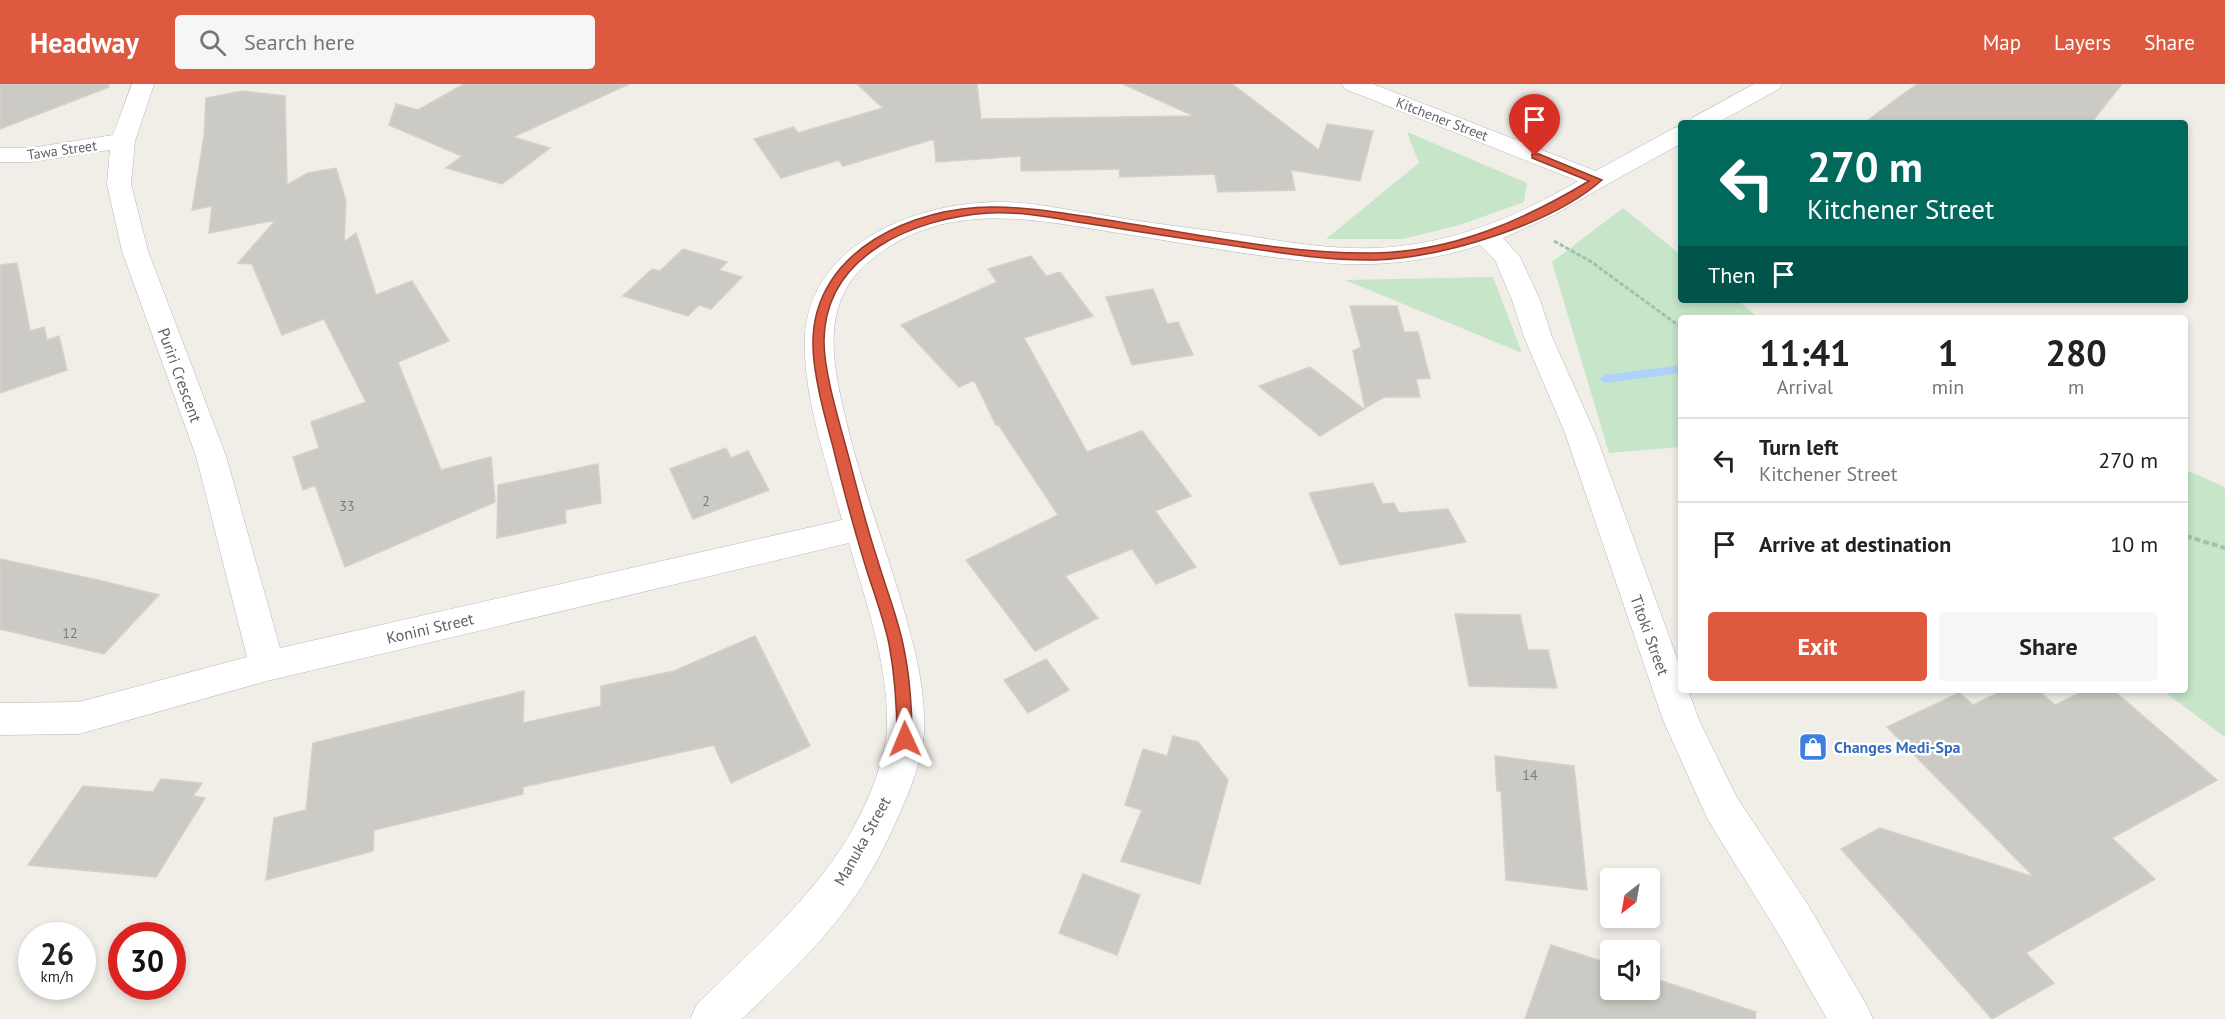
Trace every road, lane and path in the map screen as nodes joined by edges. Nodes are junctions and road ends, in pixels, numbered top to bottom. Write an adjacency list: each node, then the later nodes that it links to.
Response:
1 (143, 84): 6 (street, Puriri Crescent)
2 (1353, 84): 8 (street, Kitchener Street)
3 (1771, 84): 4 (street)
4 (1705, 120)
5 (1678, 136): 8 (street, Manuka Street)
6 (123, 141): 7 (street, Tawa Street); 15 (street, Puriri Crescent)
7 (0, 155)
8 (1597, 180): 9 (street, Manuka Street)
9 (1520, 222): 10 (street, Manuka Street); 11 (path)
10 (1486, 236): 12 (street, Manuka Street); 18 (street, Titoki Street)
11 (1678, 325)
12 (860, 528): 15 (street, Konini Street); 17 (street, Manuka Street)
13 (2188, 538): 14 (path)
14 (2225, 548)
15 (267, 666): 16 (street, Konini Street)
16 (0, 719)
17 (712, 1019)
18 (1851, 1019)

